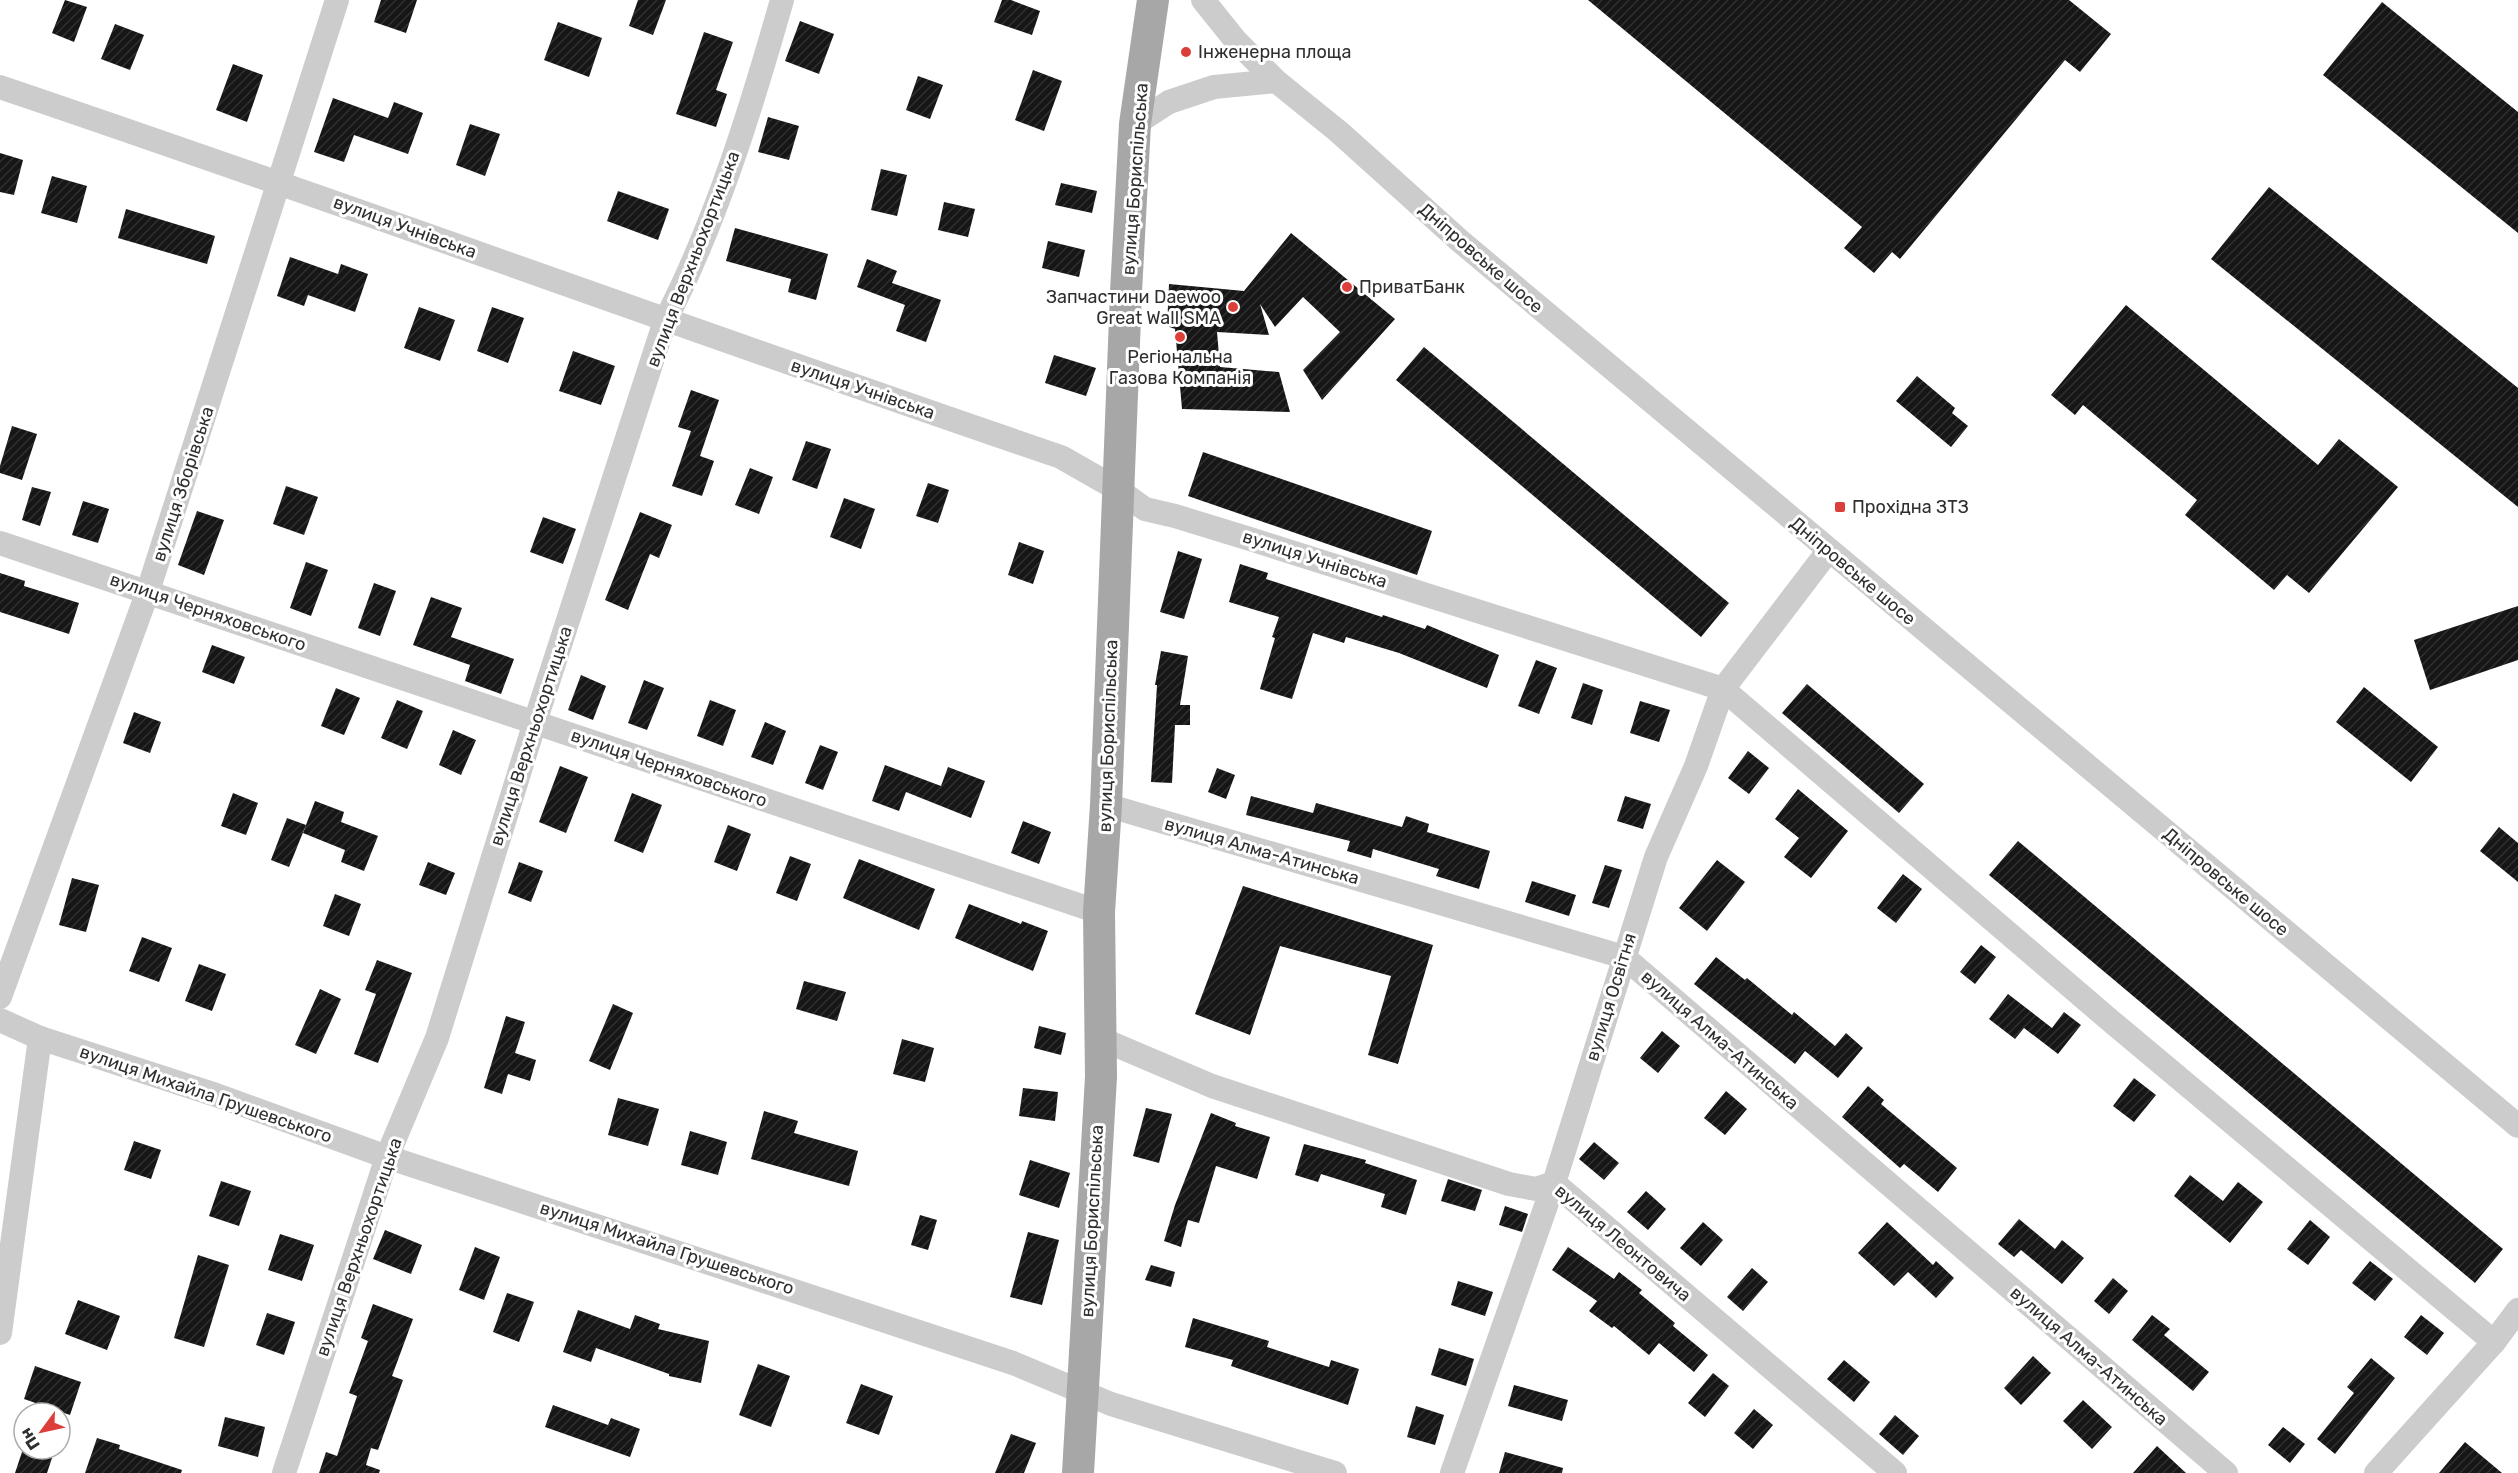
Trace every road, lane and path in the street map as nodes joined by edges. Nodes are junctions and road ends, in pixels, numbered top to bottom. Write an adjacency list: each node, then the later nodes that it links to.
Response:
1 (337, 0): 8 (street, вулиця Зборівська)
2 (782, 0): 9 (street, вулиця Верхньохортицька)
3 (1153, 0): 7 (main road, вулиця Бориспільська)
4 (1203, 0): 5 (street, Дніпровське шосе)
5 (1276, 81): 7 (street); 12 (street, Дніпровське шосе)
6 (0, 87): 8 (street, вулиця Учнівська)
7 (1135, 123): 10 (main road, вулиця Бориспільська)
8 (280, 182): 9 (street, вулиця Учнівська); 13 (street, вулиця Зборівська)
9 (665, 321): 10 (street, вулиця Учнівська); 15 (street, вулиця Верхньохортицька)
10 (1117, 489): 14 (street, вулиця Учнівська); 16 (main road, вулиця Бориспільська)
11 (0, 543): 13 (street, вулиця Черняховського)
12 (1829, 550): 14 (street, вулиця Освітня); 23 (street, Дніпровське шосе)
13 (148, 591): 15 (street, вулиця Черняховського); 19 (street, вулиця Зборівська)
14 (1723, 689): 18 (street, вулиця Освітня); 28 (street)
15 (535, 722): 17 (street, вулиця Черняховського); 24 (street, вулиця Верхньохортицька)
16 (1106, 806): 17 (main road, вулиця Бориспільська); 18 (street, вулиця Алма-Атинська)
17 (1099, 912): 22 (main road, вулиця Бориспільська)
18 (1624, 957): 25 (street, вулиця Освітня); 35 (street, вулиця Алма-Атинська)
19 (0, 997)
20 (0, 1020): 21 (street, вулиця Михайла Грушевського)
21 (40, 1038): 24 (street, вулиця Михайла Грушевського); 27 (street)
22 (1099, 1038): 25 (street, вулиця Леонтовича); 29 (main road, вулиця Бориспільська)
23 (2518, 1126)
24 (387, 1157): 29 (street, вулиця Михайла Грушевського); 30 (street, вулиця Верхньохортицька)
25 (1554, 1183): 33 (street, вулиця Освітня); 34 (street, вулиця Леонтовича)
26 (2518, 1310): 28 (street)
27 (0, 1333)
28 (2494, 1342): 36 (street)
29 (1082, 1392): 31 (main road, вулиця Бориспільська); 32 (street, вулиця Михайла Грушевського)
30 (285, 1473)
31 (1078, 1473)
32 (1335, 1473)
33 (1452, 1473)
34 (1896, 1473)
35 (2226, 1473)
36 (2376, 1473)

